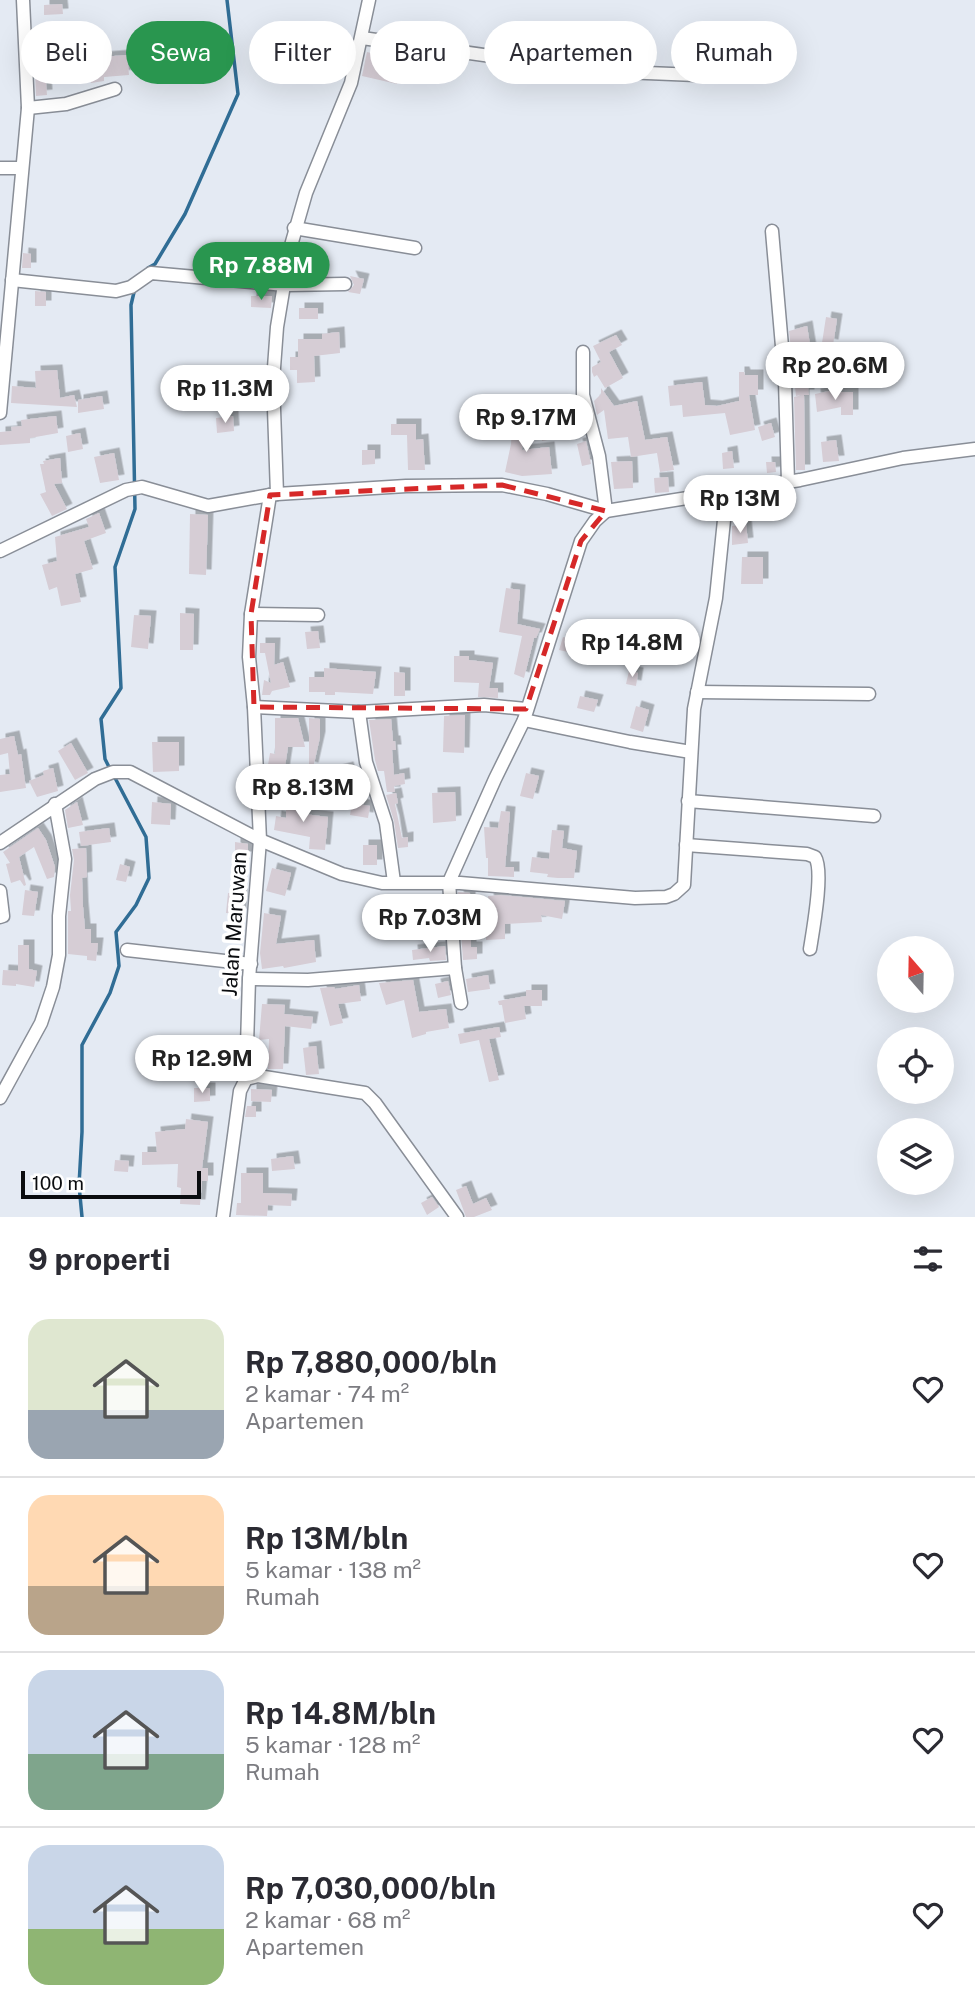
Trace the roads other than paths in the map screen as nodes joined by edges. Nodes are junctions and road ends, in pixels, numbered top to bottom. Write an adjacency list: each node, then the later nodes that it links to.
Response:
1 (23, 0): 6 (street)
2 (369, 0): 3 (street, Jalan Maruwan)
3 (362, 38): 4 (street); 9 (street, Jalan Maruwan)
4 (671, 74)
5 (115, 89): 6 (street)
6 (28, 108): 8 (street)
7 (0, 168): 8 (street)
8 (22, 168): 12 (street)
9 (295, 228): 11 (street); 14 (street, Jalan Maruwan)
10 (772, 231): 18 (street)
11 (415, 248)
12 (12, 280): 14 (street); 16 (street)
13 (345, 284): 14 (street)
14 (285, 285): 20 (street, Jalan Maruwan)
15 (583, 352): 21 (street)
16 (0, 413)
17 (975, 449): 18 (street)
18 (788, 482): 19 (street)
19 (727, 491): 21 (street); 25 (street)
20 (273, 494): 21 (street); 22 (street); 23 (street, Jalan Maruwan)
21 (606, 511): 29 (street)
22 (0, 551)
23 (251, 614): 24 (street); 27 (street, Jalan Maruwan)
24 (318, 615)
25 (698, 692): 26 (street); 30 (street)
26 (869, 694)
27 (254, 707): 28 (street); 34 (street, Jalan Maruwan)
28 (359, 712): 29 (street); 37 (street)
29 (525, 714): 30 (street); 38 (street)
30 (691, 752): 31 (street)
31 (688, 801): 33 (street); 36 (street)
32 (55, 804): 34 (street); 35 (street); 48 (street)
33 (874, 816)
34 (260, 840): 37 (street); 43 (street, Jalan Maruwan)
35 (0, 843)
36 (686, 845): 38 (street); 41 (street)
37 (394, 882): 38 (street)
38 (449, 882): 44 (street)
39 (0, 891): 40 (street)
40 (0, 917)
41 (810, 949)
42 (127, 950): 43 (street)
43 (251, 964): 45 (street, Jalan Maruwan)
44 (455, 968): 45 (street); 46 (street)
45 (248, 979): 47 (street, Jalan Maruwan)
46 (461, 1003)
47 (246, 1079): 49 (street, Jalan Maruwan); 50 (street)
48 (0, 1098)
49 (223, 1217)
50 (457, 1217)

